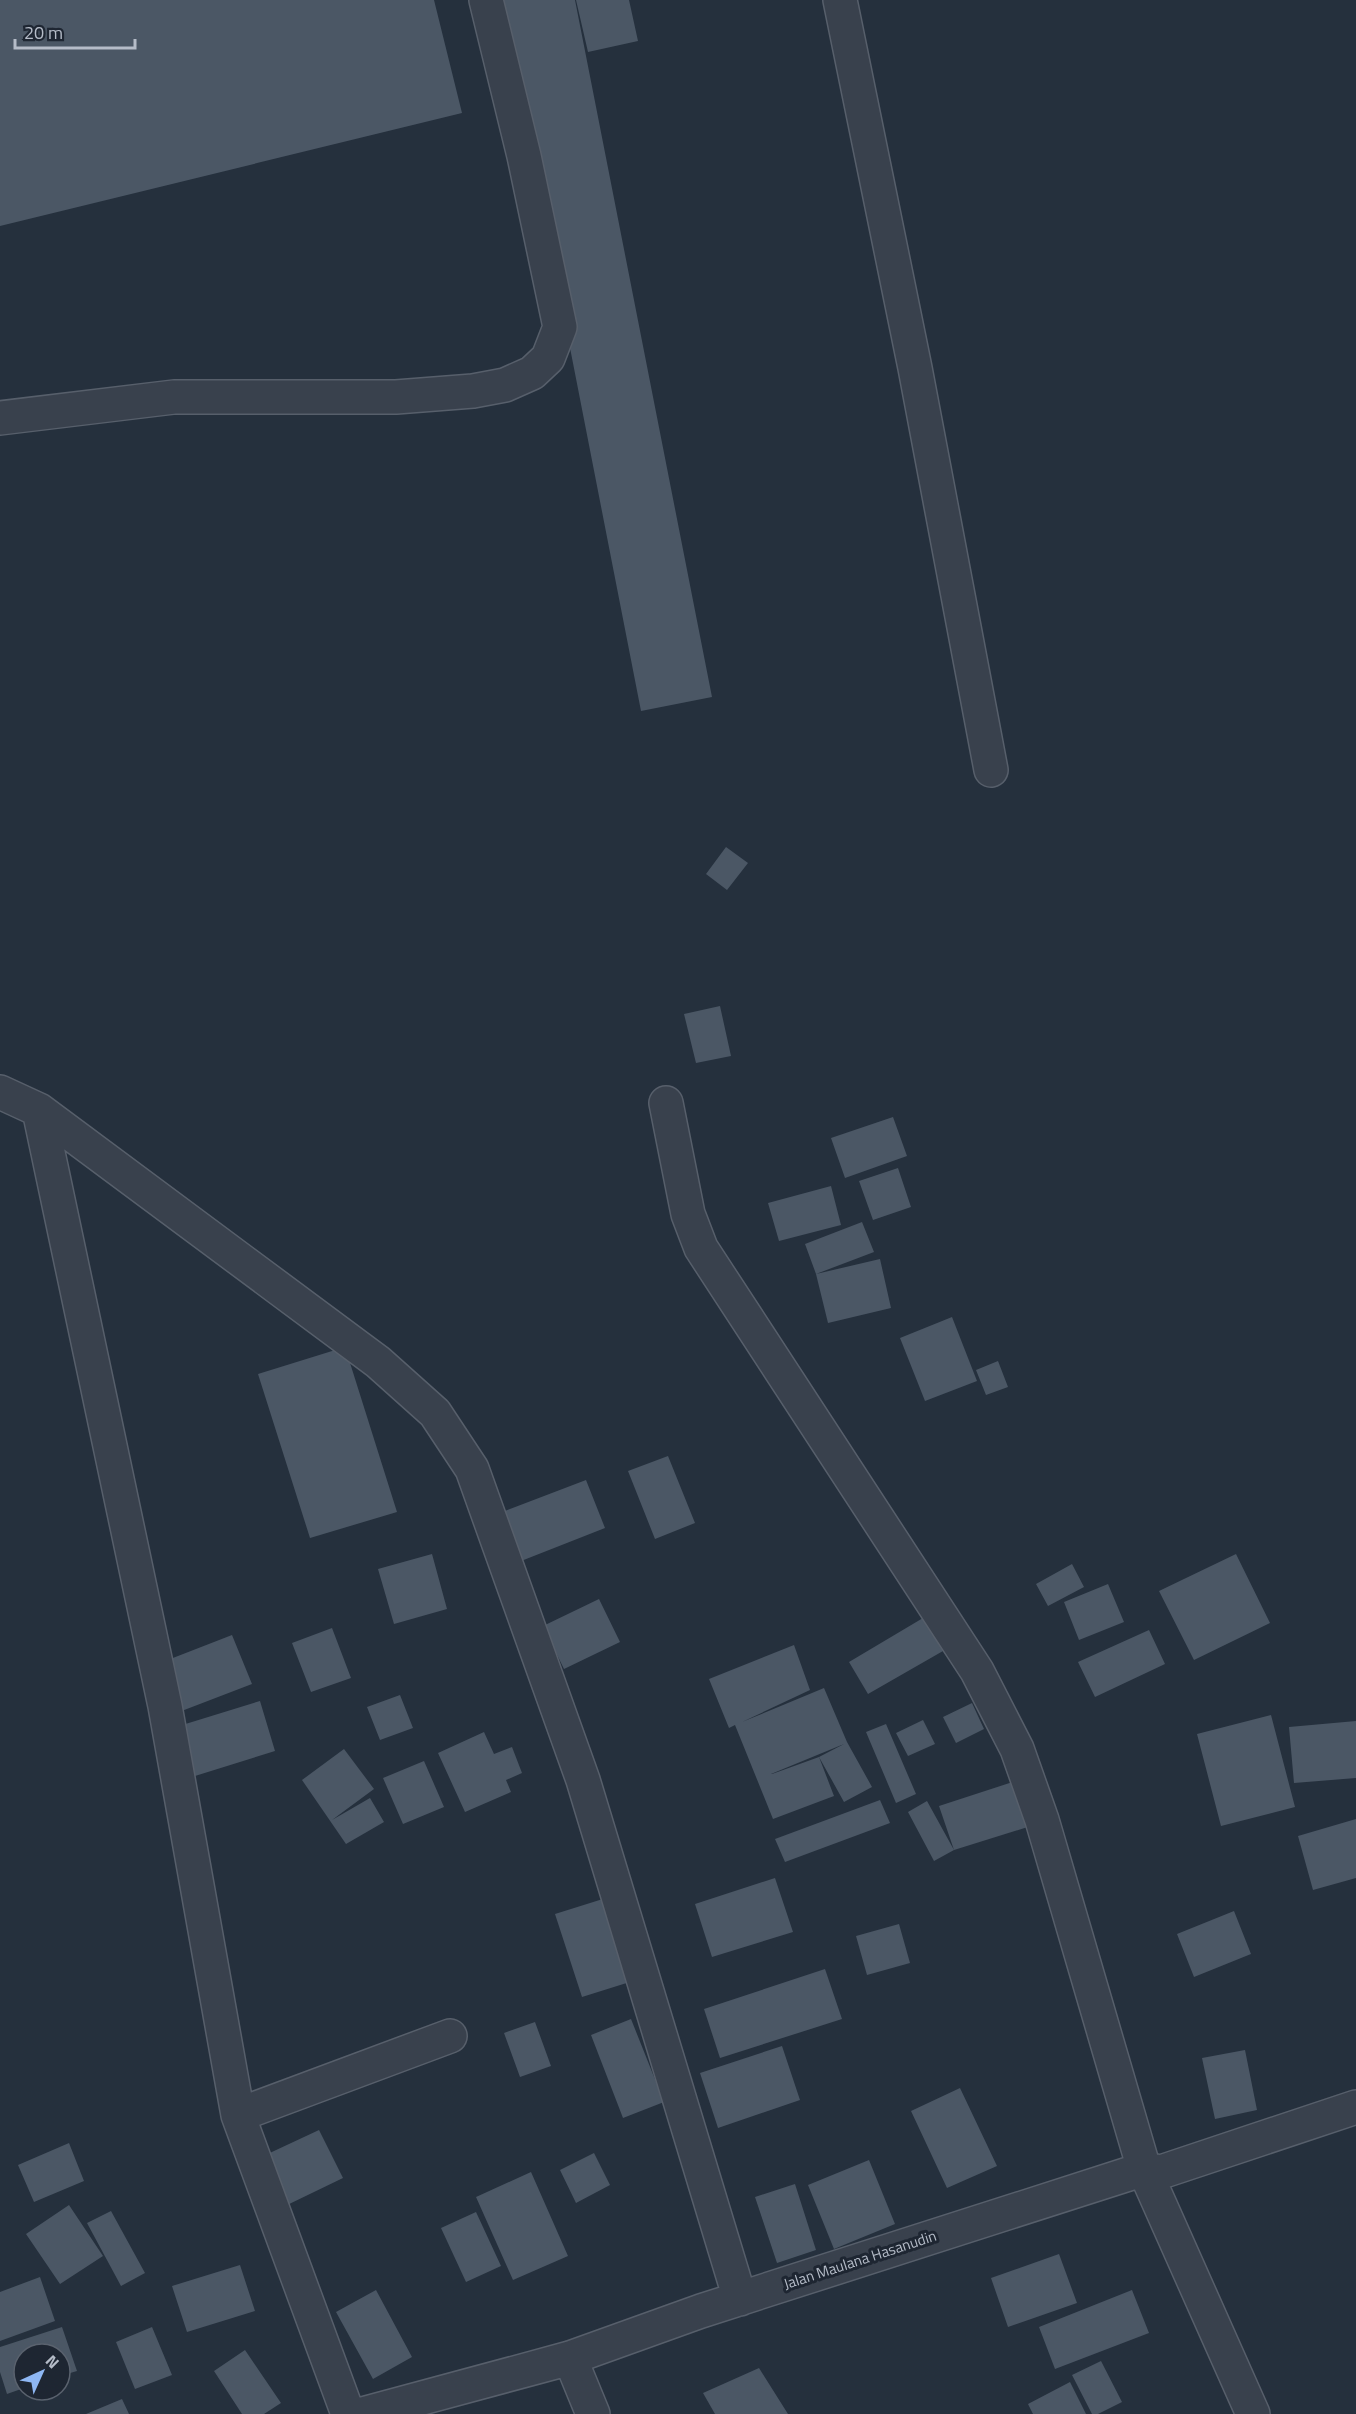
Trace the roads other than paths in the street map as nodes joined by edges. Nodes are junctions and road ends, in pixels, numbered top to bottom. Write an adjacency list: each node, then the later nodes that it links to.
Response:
1 (486, 0): 3 (street)
2 (840, 0): 4 (street)
3 (0, 418)
4 (991, 770)
5 (0, 1092): 7 (street)
6 (666, 1103): 11 (street)
7 (39, 1110): 10 (street); 12 (street)
8 (450, 2036): 10 (street)
9 (1356, 2108): 11 (street, Jalan Maulana Hasanudin)
10 (238, 2115): 14 (street)
11 (1144, 2169): 12 (street, Jalan Maulana Hasanudin); 17 (street)
12 (740, 2299): 13 (street, Jalan Maulana Hasanudin)
13 (570, 2358): 15 (street, Jalan Maulana Hasanudin); 16 (street)
14 (348, 2414)
15 (363, 2414)
16 (592, 2414)
17 (1253, 2414)

